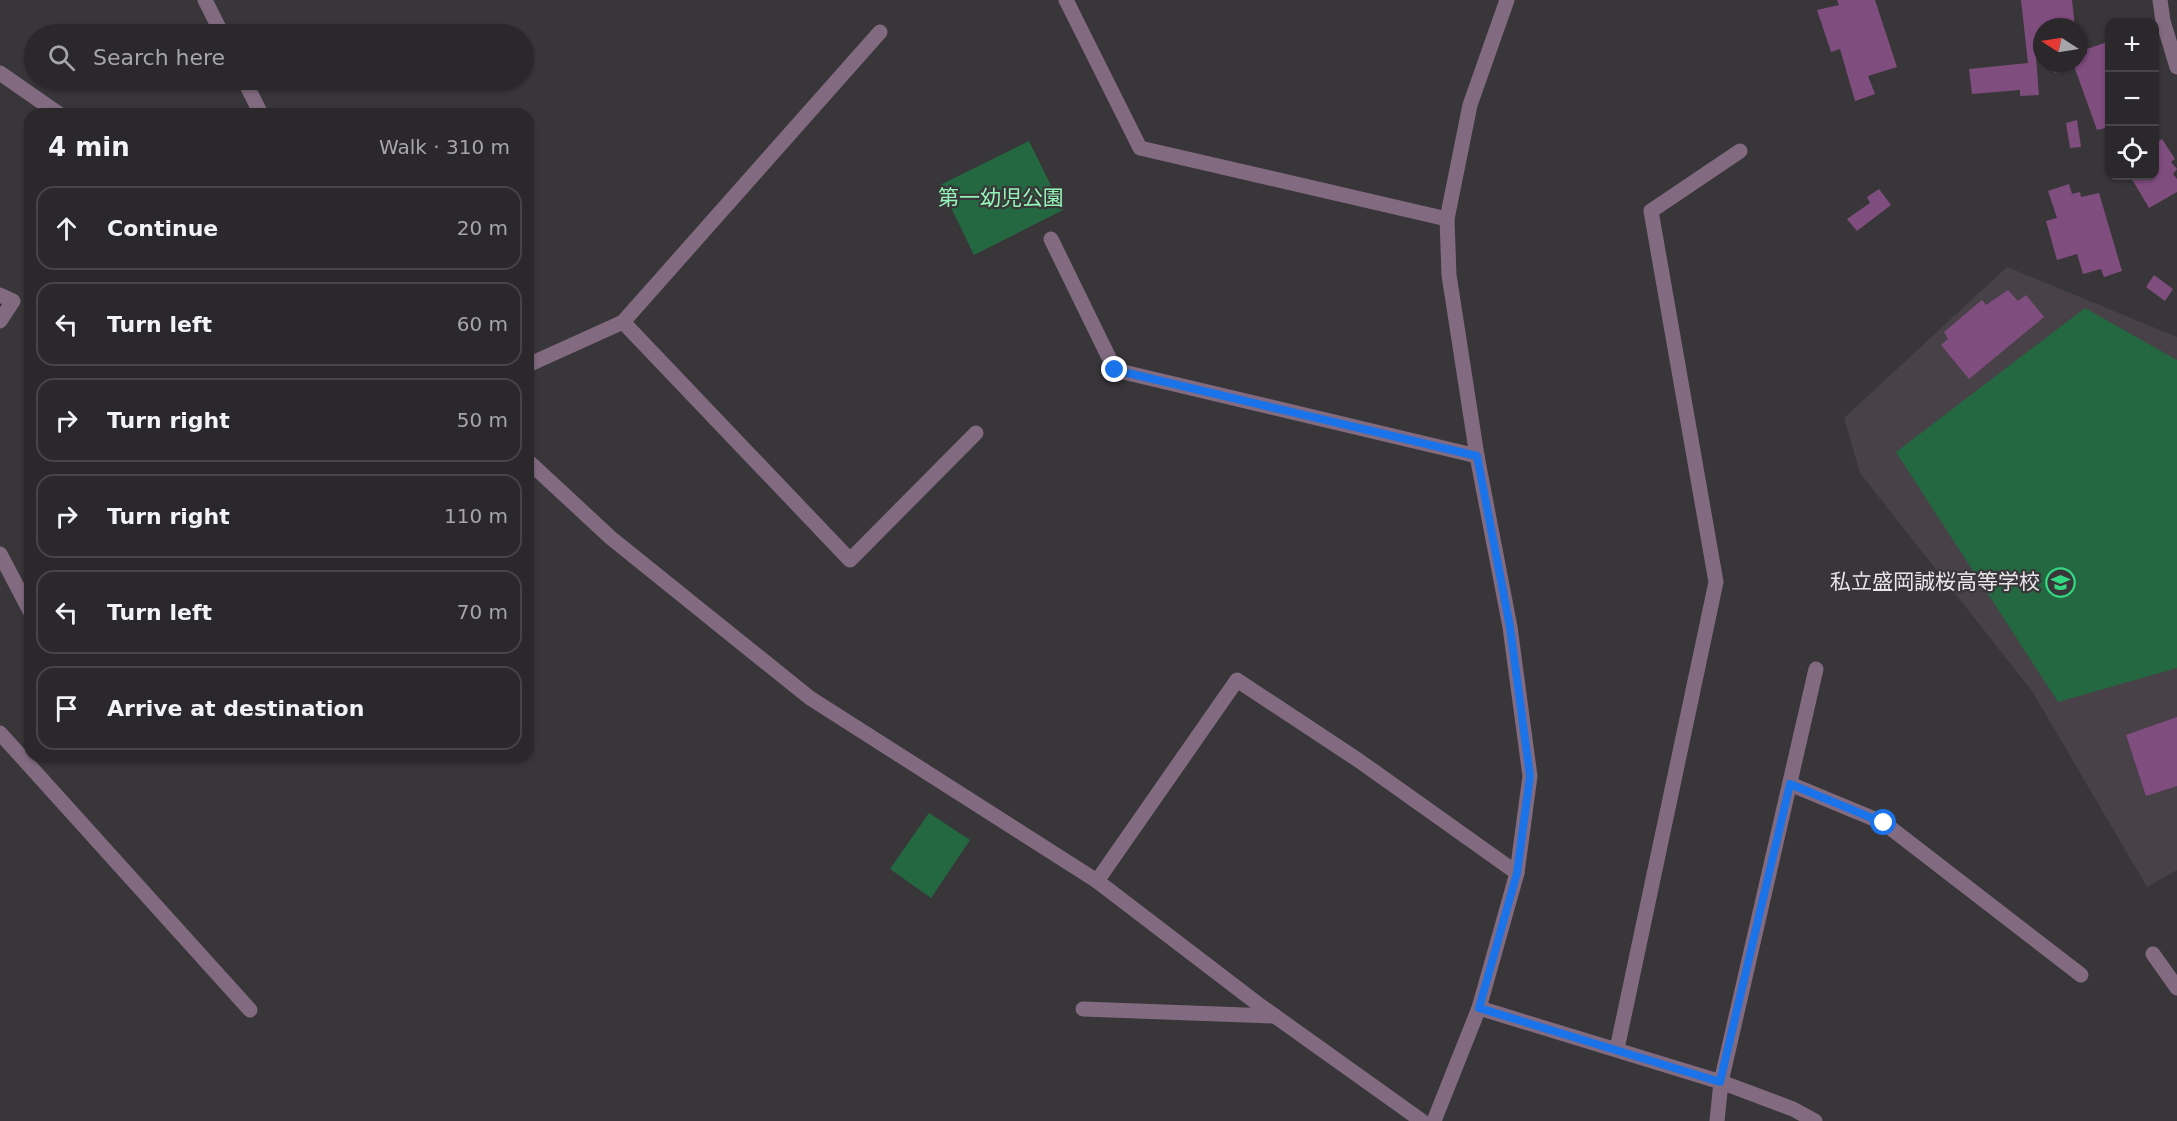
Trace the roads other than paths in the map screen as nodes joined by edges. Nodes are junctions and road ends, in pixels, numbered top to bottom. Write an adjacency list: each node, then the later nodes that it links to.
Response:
1 (205, 0): 5 (street)
2 (1066, 0): 15 (street)
3 (1507, 0): 15 (street)
4 (2160, 0): 7 (street)
5 (217, 24)
6 (880, 32): 19 (street)
7 (2177, 67)
8 (0, 73): 9 (street)
9 (24, 89)
10 (25, 90): 12 (street)
11 (249, 90): 13 (street)
12 (51, 108)
13 (258, 108)
14 (1740, 151): 40 (street)
15 (1448, 219): 22 (street)
16 (1051, 239): 22 (street)
17 (0, 295): 18 (street)
18 (0, 321)
19 (623, 322): 20 (street); 21 (street)
20 (534, 362)
21 (976, 433)
22 (1477, 456): 31 (street)
23 (534, 467): 32 (street)
24 (0, 554): 25 (street)
25 (24, 600)
26 (1816, 669): 30 (street)
27 (0, 733): 28 (street)
28 (24, 760)
29 (26, 762): 38 (street)
30 (1790, 784): 34 (street); 41 (street)
31 (1517, 873): 32 (street); 36 (street)
32 (1097, 881): 39 (street)
33 (2153, 954): 35 (street)
34 (2081, 975)
35 (2177, 988)
36 (1479, 1008): 40 (street); 43 (street)
37 (1083, 1009): 39 (street)
38 (249, 1010)
39 (1276, 1017): 42 (street)
40 (1617, 1049): 41 (street)
41 (1720, 1082): 44 (street); 45 (street)
42 (1422, 1121)
43 (1434, 1121)
44 (1717, 1121)
45 (1815, 1121)

